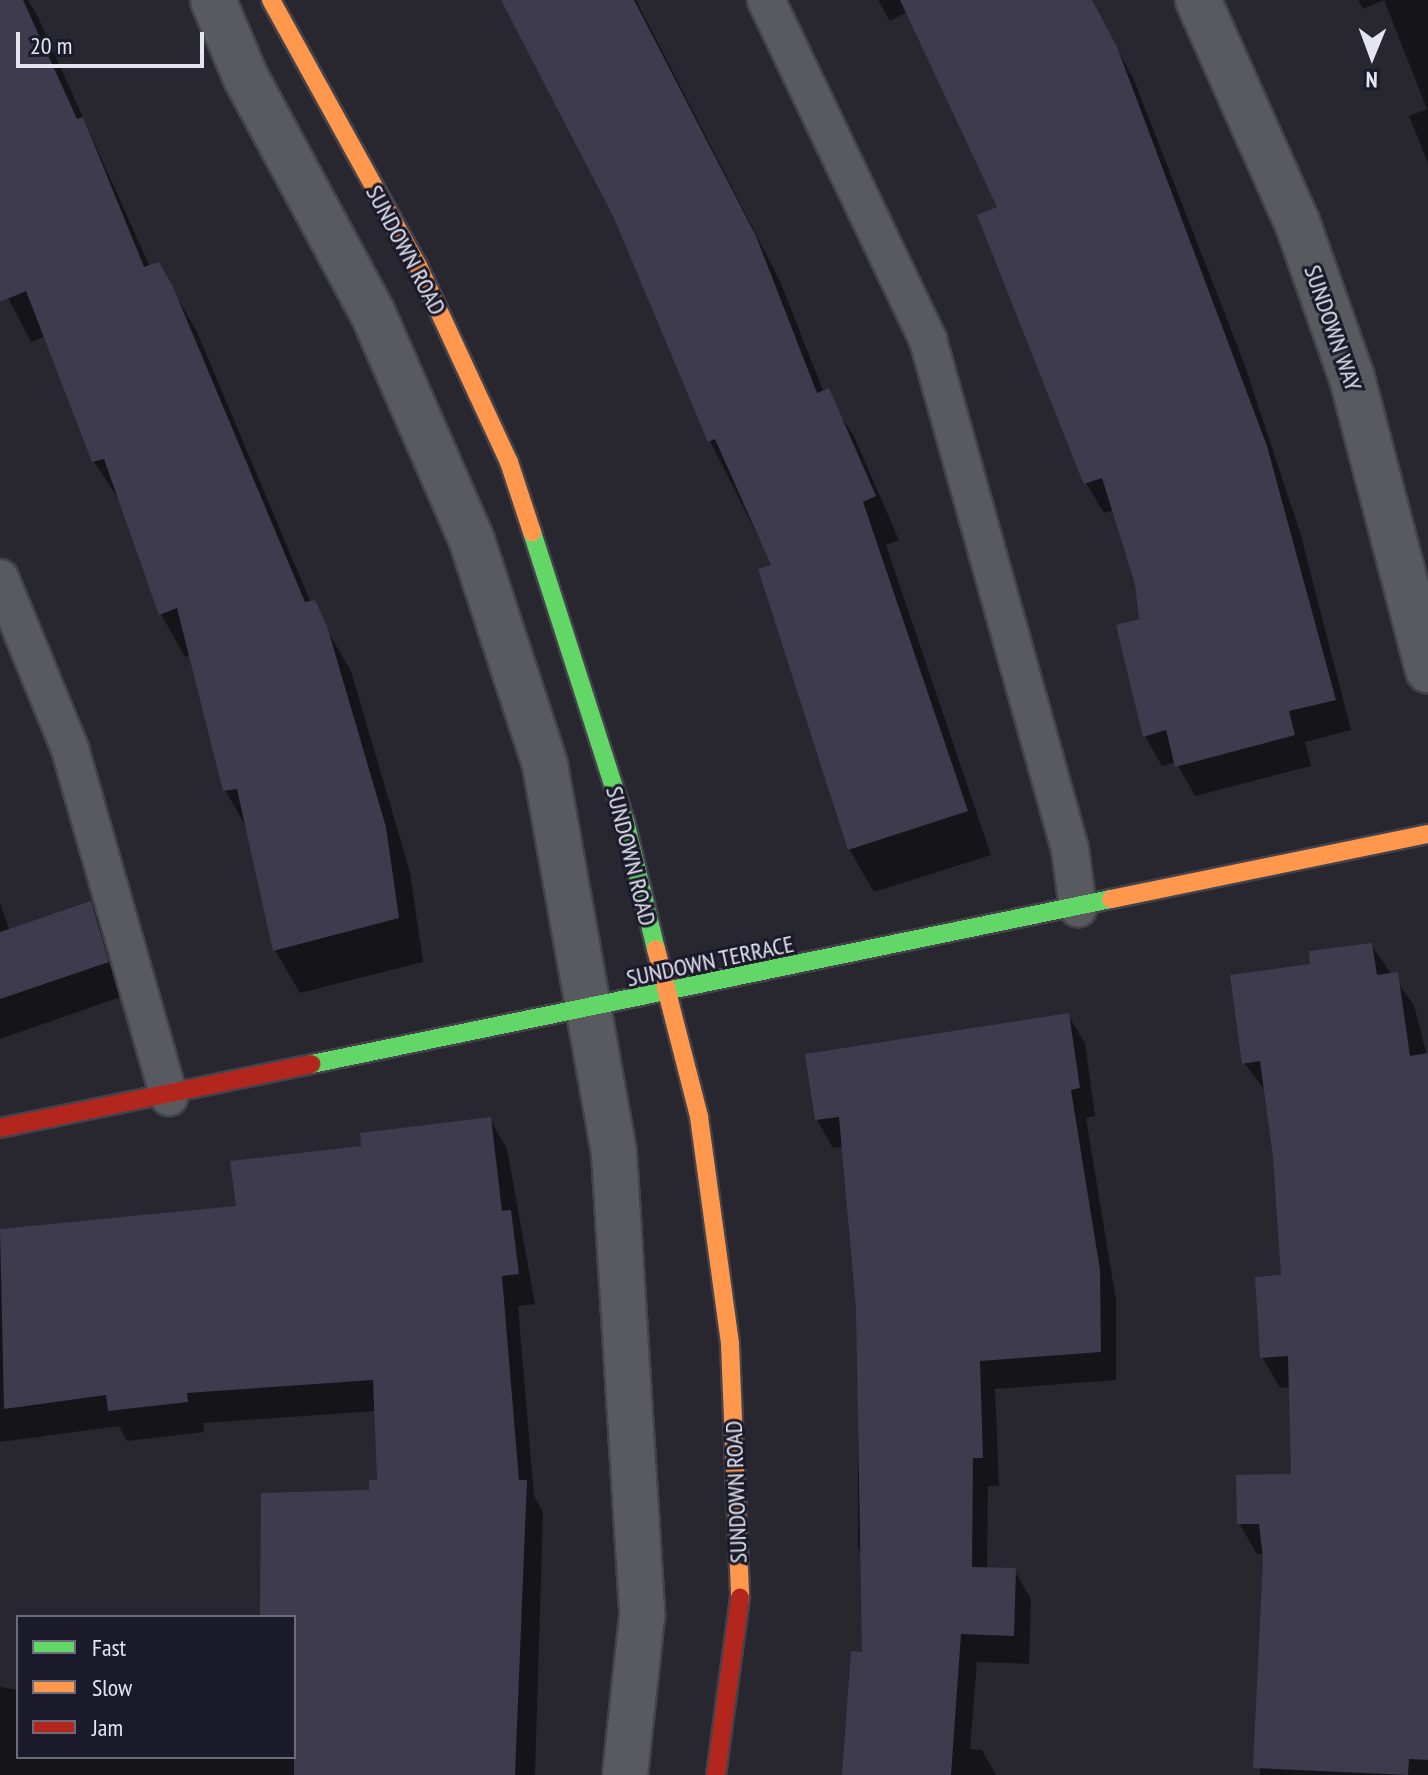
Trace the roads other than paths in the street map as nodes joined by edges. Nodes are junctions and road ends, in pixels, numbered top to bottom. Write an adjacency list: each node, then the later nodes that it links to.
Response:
1 (213, 0): 10 (street)
2 (271, 0): 9 (street, SUNDOWN ROAD)
3 (766, 0): 8 (lane)
4 (1198, 0): 6 (street, SUNDOWN WAY)
5 (0, 578): 11 (lane)
6 (1428, 670)
7 (1428, 834): 8 (street, SUNDOWN TERRACE)
8 (1078, 908): 9 (street, SUNDOWN TERRACE)
9 (671, 992): 10 (street, SUNDOWN TERRACE); 14 (street, SUNDOWN ROAD)
10 (585, 1013): 11 (street, SUNDOWN TERRACE); 13 (street)
11 (169, 1097): 12 (street, SUNDOWN TERRACE)
12 (0, 1128)
13 (625, 1775)
14 (716, 1775)

